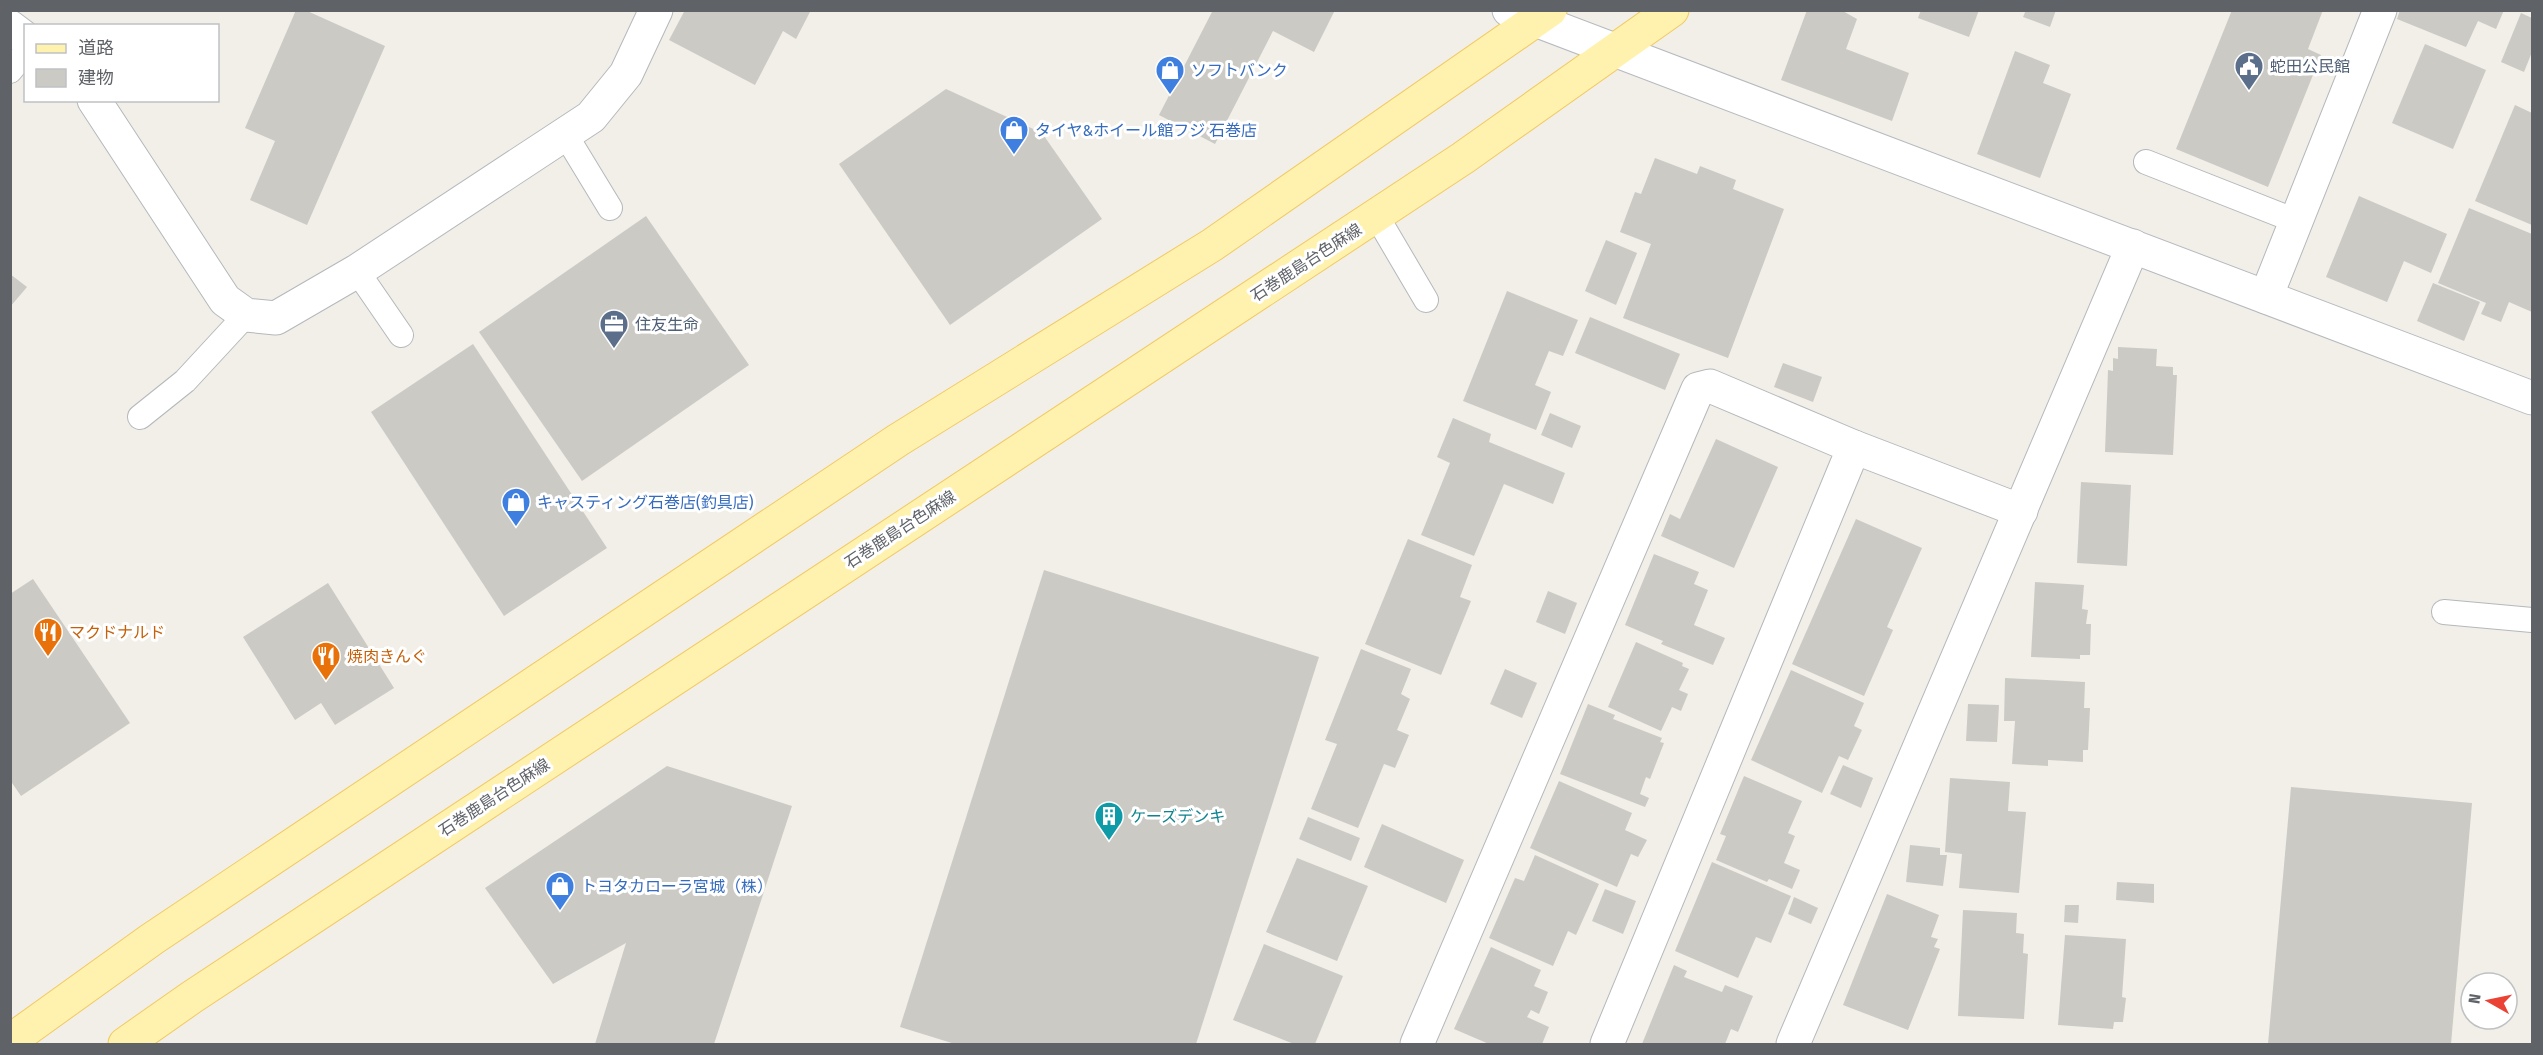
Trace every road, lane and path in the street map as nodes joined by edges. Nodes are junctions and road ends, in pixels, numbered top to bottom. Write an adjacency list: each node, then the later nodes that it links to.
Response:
1 (656, 10): 11 (street)
2 (1672, 10): 7 (main road, 石巻鹿島台色麻線)
3 (2380, 10): 15 (street)
4 (1532, 14): 7 (street); 28 (main road)
5 (10, 27): 6 (street)
6 (24, 38)
7 (1614, 50): 14 (main road, 石巻鹿島台色麻線); 16 (street)
8 (24, 54): 9 (lane)
9 (10, 71)
10 (95, 102): 20 (street)
11 (565, 134): 13 (lane); 17 (street)
12 (2146, 162): 15 (lane)
13 (610, 208)
14 (1376, 215): 19 (lane); 29 (main road, 石巻鹿島台色麻線)
15 (2296, 221): 18 (street)
16 (2133, 246): 18 (street); 25 (street)
17 (357, 271): 20 (street); 21 (lane)
18 (2266, 297): 22 (street)
19 (1426, 300)
20 (246, 315): 23 (lane)
21 (402, 335)
22 (2532, 398)
23 (140, 417)
24 (1854, 447): 25 (street); 30 (street); 31 (street)
25 (2021, 512): 32 (street)
26 (2444, 612): 27 (lane)
27 (2532, 620)
28 (10, 1041)
29 (125, 1044)
30 (1417, 1044)
31 (1607, 1044)
32 (1793, 1044)

